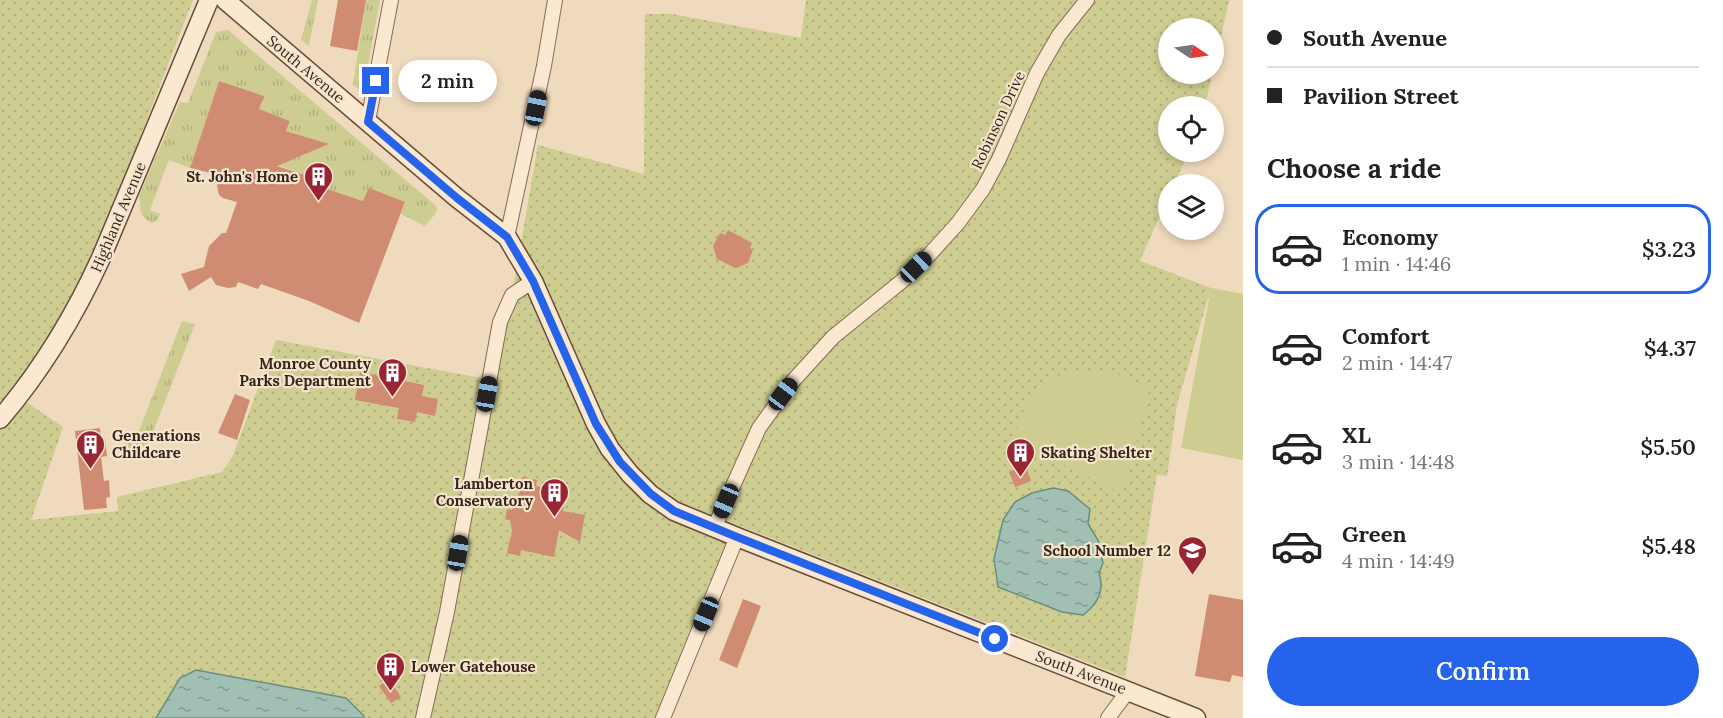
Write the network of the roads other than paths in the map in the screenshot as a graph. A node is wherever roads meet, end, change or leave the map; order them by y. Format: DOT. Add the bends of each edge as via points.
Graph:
graph roads {
  1 [pos="209,0"];
  2 [pos="225,0"];
  3 [pos="391,0"];
  4 [pos="555,0"];
  5 [pos="1087,0"];
  6 [pos="368,122"];
  7 [pos="507,237"];
  8 [pos="533,281"];
  9 [pos="0,419"];
  10 [pos="714,528"];
  11 [pos="737,537"];
  12 [pos="1128,691"];
  13 [pos="423,718"];
  14 [pos="663,718"];
  15 [pos="1108,718"];
  16 [pos="1196,718"];
  1 -- 9 [label="main road, Highland Avenue" via="84,295 46,359"];
  2 -- 6 [label="main road, South Avenue"];
  3 -- 6 [label="street"];
  4 -- 7 [label="street"];
  5 -- 10 [label="street, Robinson Drive" via="1059,35 1037,73 999,159 958,224 902,281 833,337 793,381 759,428"];
  6 -- 7 [label="main road, South Avenue"];
  7 -- 8 [label="main road, South Avenue"];
  8 -- 10 [label="main road, South Avenue" via="610,449 651,494 674,511"];
  8 -- 13 [label="street" via="512,295 500,322 447,612"];
  10 -- 11 [label="main road, South Avenue"];
  11 -- 12 [label="main road, South Avenue"];
  11 -- 14 [label="street"];
  12 -- 15 [label="street"];
  12 -- 16 [label="main road, South Avenue"];
}
